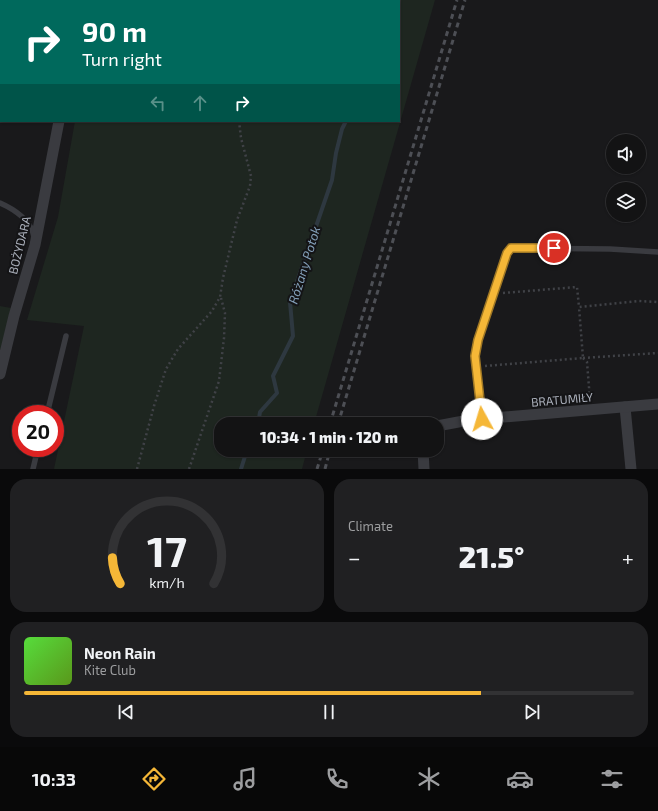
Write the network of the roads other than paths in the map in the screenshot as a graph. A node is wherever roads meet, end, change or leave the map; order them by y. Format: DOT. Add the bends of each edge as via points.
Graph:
graph roads {
  1 [pos="58,122"];
  2 [pos="0,203"];
  3 [pos="35,245"];
  4 [pos="658,252"];
  5 [pos="66,336"];
  6 [pos="0,374"];
  7 [pos="658,404"];
  8 [pos="49,405"];
  9 [pos="625,407"];
  10 [pos="482,419"];
  11 [pos="444,425"];
  12 [pos="36,457"];
  13 [pos="423,457"];
  14 [pos="33,469"];
  15 [pos="424,469"];
  16 [pos="631,469"];
  1 -- 3 [label="street, BOŻYDARA"];
  2 -- 3 [label="lane" via="27,222 33,230"];
  3 -- 6 [label="street, BOŻYDARA"];
  4 -- 10 [label="lane" via="511,248 507,253 475,356"];
  5 -- 8 [label="lane"];
  7 -- 9 [label="street, BRATUMIŁY"];
  9 -- 10 [label="street, BRATUMIŁY"];
  9 -- 16 [label="street"];
  10 -- 11 [label="street, BRATUMIŁY"];
  12 -- 14 [label="lane"];
  13 -- 15 [label="street"];
}
